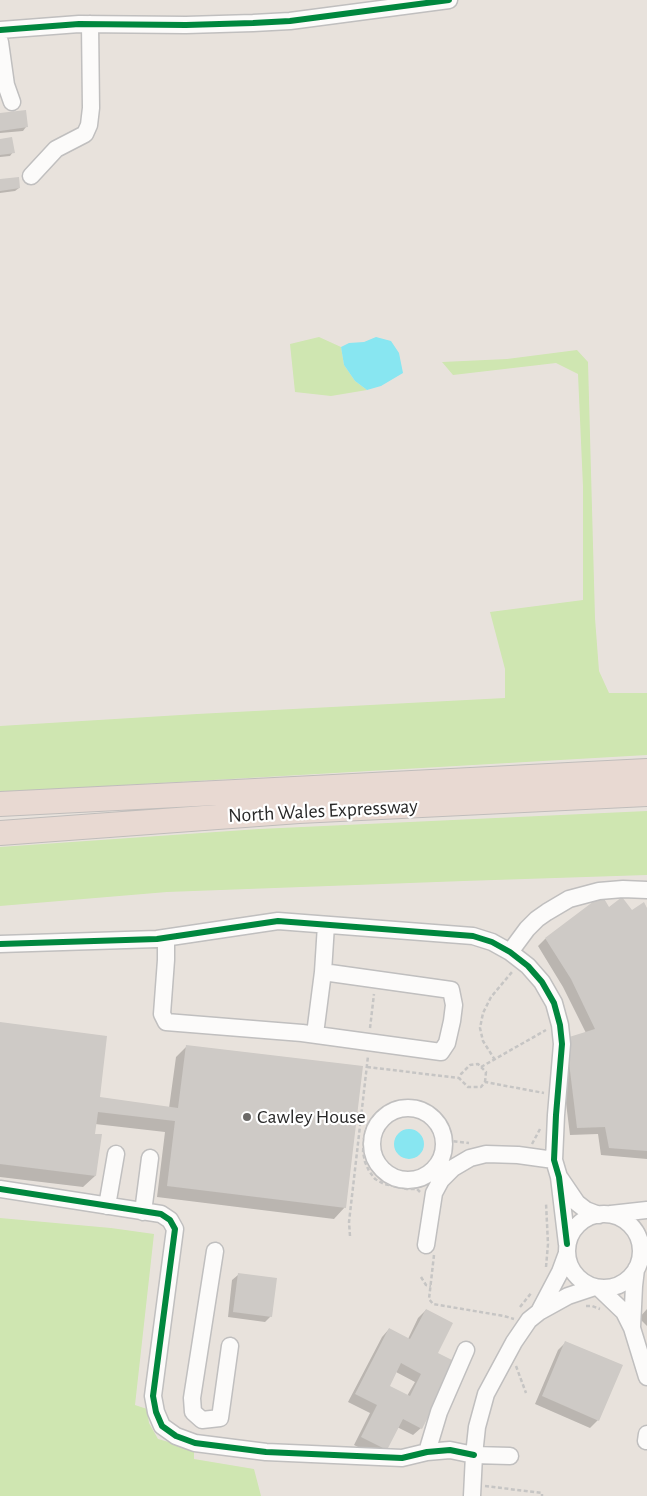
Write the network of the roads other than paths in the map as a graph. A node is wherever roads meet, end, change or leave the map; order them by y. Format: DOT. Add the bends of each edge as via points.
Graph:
graph roads {
  1 [pos="449,0"];
  2 [pos="90,24"];
  3 [pos="0,30"];
  4 [pos="0,42"];
  5 [pos="12,102"];
  6 [pos="31,176"];
  7 [pos="647,772"];
  8 [pos="647,794"];
  9 [pos="0,804"];
  10 [pos="0,833"];
  11 [pos="647,890"];
  12 [pos="326,925"];
  13 [pos="166,938"];
  14 [pos="0,944"];
  15 [pos="516,956"];
  16 [pos="322,972"];
  17 [pos="315,1034"];
  18 [pos="444,1142"];
  19 [pos="470,1151"];
  20 [pos="116,1154"];
  21 [pos="150,1158"];
  22 [pos="554,1160"];
  23 [pos="559,1177"];
  24 [pos="420,1178"];
  25 [pos="441,1180"];
  26 [pos="0,1189"];
  27 [pos="107,1206"];
  28 [pos="647,1210"];
  29 [pos="143,1212"];
  30 [pos="605,1214"];
  31 [pos="431,1246"];
  32 [pos="567,1248"];
  33 [pos="214,1251"];
  34 [pos="641,1263"];
  35 [pos="597,1287"];
  36 [pos="539,1312"];
  37 [pos="632,1328"];
  38 [pos="230,1346"];
  39 [pos="466,1350"];
  40 [pos="647,1378"];
  41 [pos="427,1452"];
  42 [pos="474,1455"];
  43 [pos="510,1456"];
  44 [pos="472,1490"];
  1 -- 2 [label="street" via="290,21"];
  2 -- 3 [label="street"];
  2 -- 6 [label="street" via="89,125 84,134 56,149"];
  4 -- 5 [label="street" via="6,85"];
  7 -- 9 [label="highway, North Wales Expressway"];
  8 -- 10 [label="highway, North Wales Expressway" via="299,811"];
  11 -- 15 [label="street" via="599,891 570,899 527,929"];
  12 -- 13 [label="street" via="278,921"];
  12 -- 15 [label="street" via="473,936 492,942"];
  12 -- 16 [label="street"];
  13 -- 14 [label="street"];
  13 -- 17 [label="street" via="162,1014 166,1022"];
  15 -- 22 [label="street" via="542,982 554,1003 560,1025 562,1044"];
  16 -- 17 [label="street"];
  16 -- 17 [label="street" via="452,990 454,1005 447,1043 441,1052"];
  18 -- 19 [label="street" via="460,1156"];
  18 -- 24 [label="street" via="438,1164"];
  18 -- 24 [label="street" via="436,1121 418,1109 396,1110 378,1123 372,1145 379,1166 398,1178"];
  19 -- 22 [label="street"];
  19 -- 25 [label="street"];
  20 -- 27 [label="street"];
  21 -- 29 [label="street"];
  22 -- 23 [label="street"];
  23 -- 30 [label="street" via="577,1203 586,1210"];
  23 -- 32 [label="street"];
  24 -- 25 [label="street"];
  25 -- 31 [label="street" via="434,1193"];
  26 -- 27 [label="street"];
  27 -- 29 [label="street"];
  28 -- 30 [label="street"];
  29 -- 41 [label="street" via="161,1214 175,1229 153,1396 162,1426 195,1443 266,1452 402,1458"];
  30 -- 32 [label="street" via="588,1218 576,1226"];
  30 -- 34 [label="street" via="626,1221 634,1229 640,1243"];
  32 -- 35 [label="street" via="569,1264 575,1275"];
  32 -- 36 [label="street" via="560,1272"];
  33 -- 38 [label="street" via="192,1398 193,1412 202,1420 220,1418"];
  34 -- 35 [label="street" via="622,1284"];
  34 -- 37 [label="street" via="634,1286"];
  35 -- 36 [label="street" via="568,1296"];
  35 -- 37 [label="street" via="624,1312"];
  36 -- 42 [label="street" via="519,1321 514,1362 486,1394"];
  37 -- 40 [label="street"];
  39 -- 41 [label="street" via="439,1412"];
  41 -- 42 [label="street" via="450,1450"];
  42 -- 43 [label="street"];
  42 -- 44 [label="street"];
}
